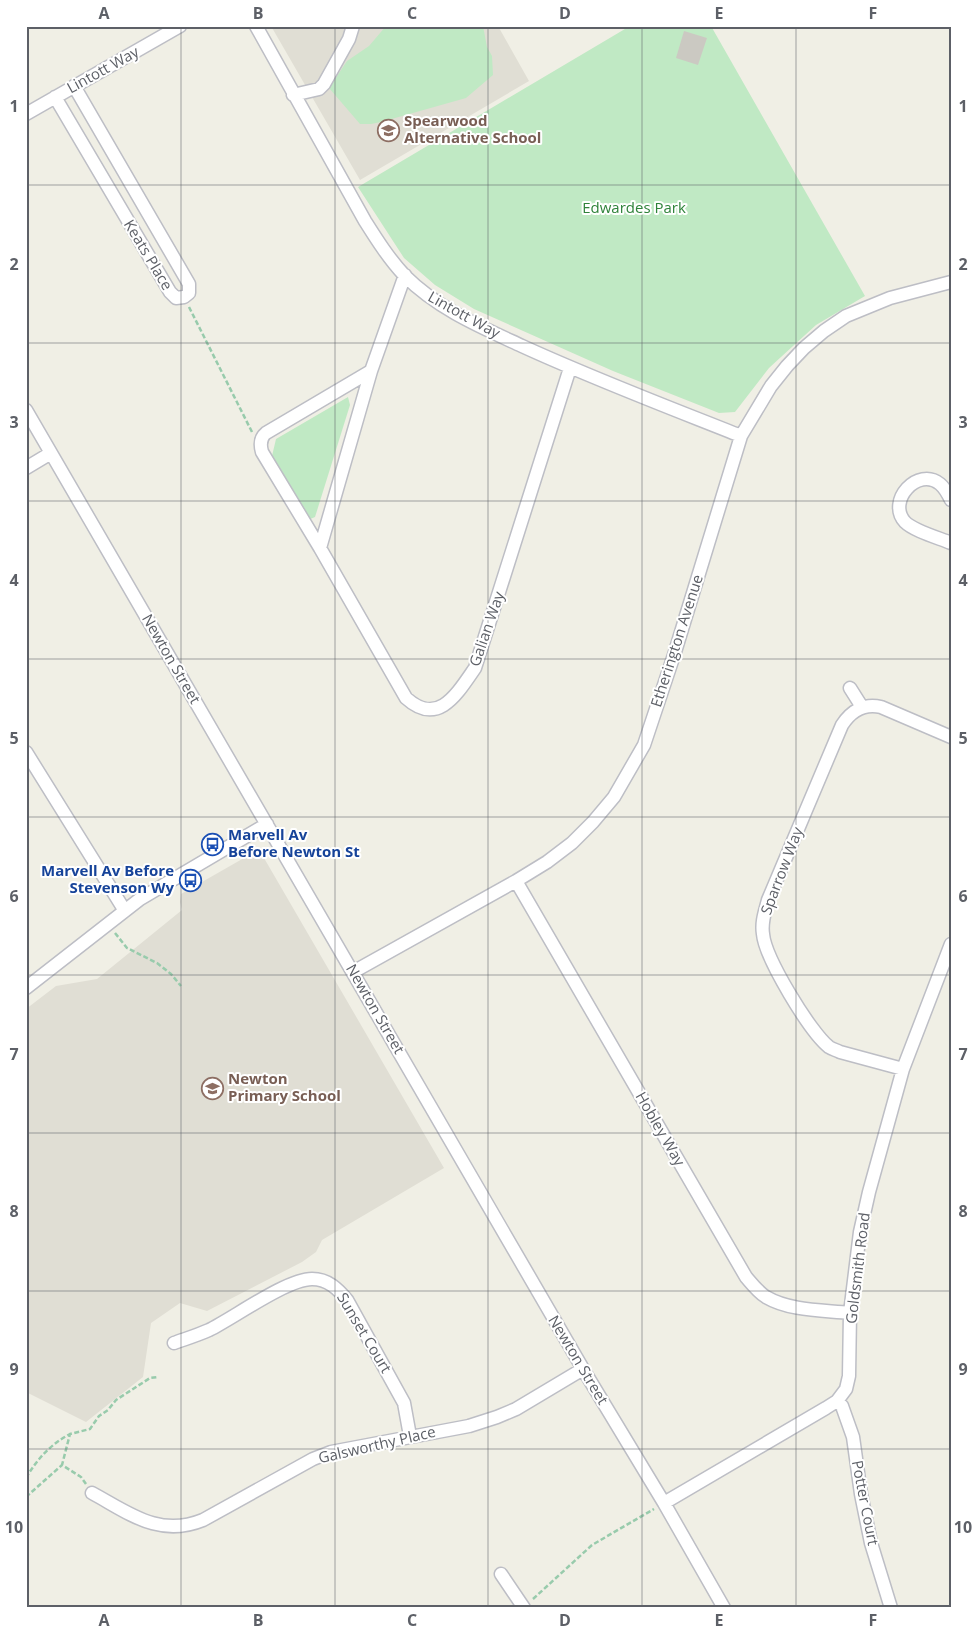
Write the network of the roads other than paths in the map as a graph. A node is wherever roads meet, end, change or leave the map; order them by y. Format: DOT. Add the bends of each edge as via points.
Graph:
graph roads {
  1 [pos="180,26"];
  2 [pos="256,26"];
  3 [pos="353,26"];
  4 [pos="74,86"];
  5 [pos="293,95"];
  6 [pos="56,97"];
  7 [pos="26,114"];
  8 [pos="405,275"];
  9 [pos="951,282"];
  10 [pos="570,368"];
  11 [pos="371,371"];
  12 [pos="26,410"];
  13 [pos="741,436"];
  14 [pos="51,453"];
  15 [pos="26,468"];
  16 [pos="951,500"];
  17 [pos="951,543"];
  18 [pos="320,548"];
  19 [pos="850,688"];
  20 [pos="862,707"];
  21 [pos="951,737"];
  22 [pos="26,752"];
  23 [pos="267,824"];
  24 [pos="516,882"];
  25 [pos="125,910"];
  26 [pos="951,944"];
  27 [pos="353,972"];
  28 [pos="26,988"];
  29 [pos="903,1069"];
  30 [pos="850,1314"];
  31 [pos="174,1344"];
  32 [pos="583,1369"];
  33 [pos="836,1401"];
  34 [pos="410,1436"];
  35 [pos="92,1493"];
  36 [pos="664,1503"];
  37 [pos="501,1574"];
  38 [pos="524,1606"];
  39 [pos="724,1608"];
  40 [pos="892,1608"];
  1 -- 4 [label="street, Lintott Way"];
  2 -- 5 [label="street, Lintott Way"];
  3 -- 5 [label="street" via="324,84 319,89"];
  4 -- 6 [label="street, Lintott Way"];
  4 -- 6 [label="street, Keats Place" via="189,284 189,293 184,297 176,298 170,292"];
  5 -- 8 [label="street, Lintott Way" via="364,221 382,249"];
  6 -- 7 [label="street, Lintott Way"];
  8 -- 10 [label="street, Lintott Way" via="442,306 470,322"];
  8 -- 11 [label="street"];
  9 -- 13 [label="street, Etherington Avenue" via="865,307 824,330 771,386"];
  10 -- 13 [label="street, Lintott Way"];
  10 -- 18 [label="street, Galian Way" via="475,668 441,707 434,710 416,707 406,698"];
  11 -- 18 [label="street"];
  11 -- 18 [label="street, Galian Way" via="266,433 261,440 262,452"];
  12 -- 14 [label="street, Newton Street"];
  13 -- 24 [label="street, Etherington Avenue" via="644,745 614,797 593,822 566,848"];
  14 -- 15 [label="street"];
  14 -- 23 [label="street, Newton Street"];
  16 -- 17 [label="street" via="939,483 926,479 916,481 903,492 900,512 905,522"];
  19 -- 20 [label="street"];
  20 -- 21 [label="street" via="881,707"];
  20 -- 29 [label="street, Sparrow Way" via="847,717 842,725 768,900 762,920 763,936 800,1008 830,1048"];
  22 -- 25 [label="street"];
  23 -- 25 [label="street"];
  23 -- 27 [label="street, Newton Street"];
  24 -- 27 [label="street, Etherington Avenue"];
  24 -- 30 [label="street, Hobley Way" via="746,1277 756,1289 777,1302"];
  25 -- 28 [label="street"];
  26 -- 29 [label="street, Goldsmith Road"];
  27 -- 32 [label="street, Newton Street"];
  29 -- 30 [label="street, Goldsmith Road" via="860,1232"];
  30 -- 33 [label="street, Goldsmith Road" via="849,1376 846,1389"];
  31 -- 34 [label="street, Sunset Court" via="209,1330 296,1281 326,1281 347,1300 404,1403"];
  32 -- 34 [label="street, Galsworthy Place" via="497,1417 469,1426"];
  32 -- 36 [label="street, Newton Street"];
  33 -- 36 [label="street, Goldsmith Road"];
  33 -- 40 [label="street, Potter Court" via="842,1406 853,1437 871,1543"];
  34 -- 35 [label="street, Galsworthy Place" via="331,1452 313,1459 191,1525 168,1527 146,1523"];
  36 -- 39 [label="street, Newton Street"];
  37 -- 38 [label="street"];
}
